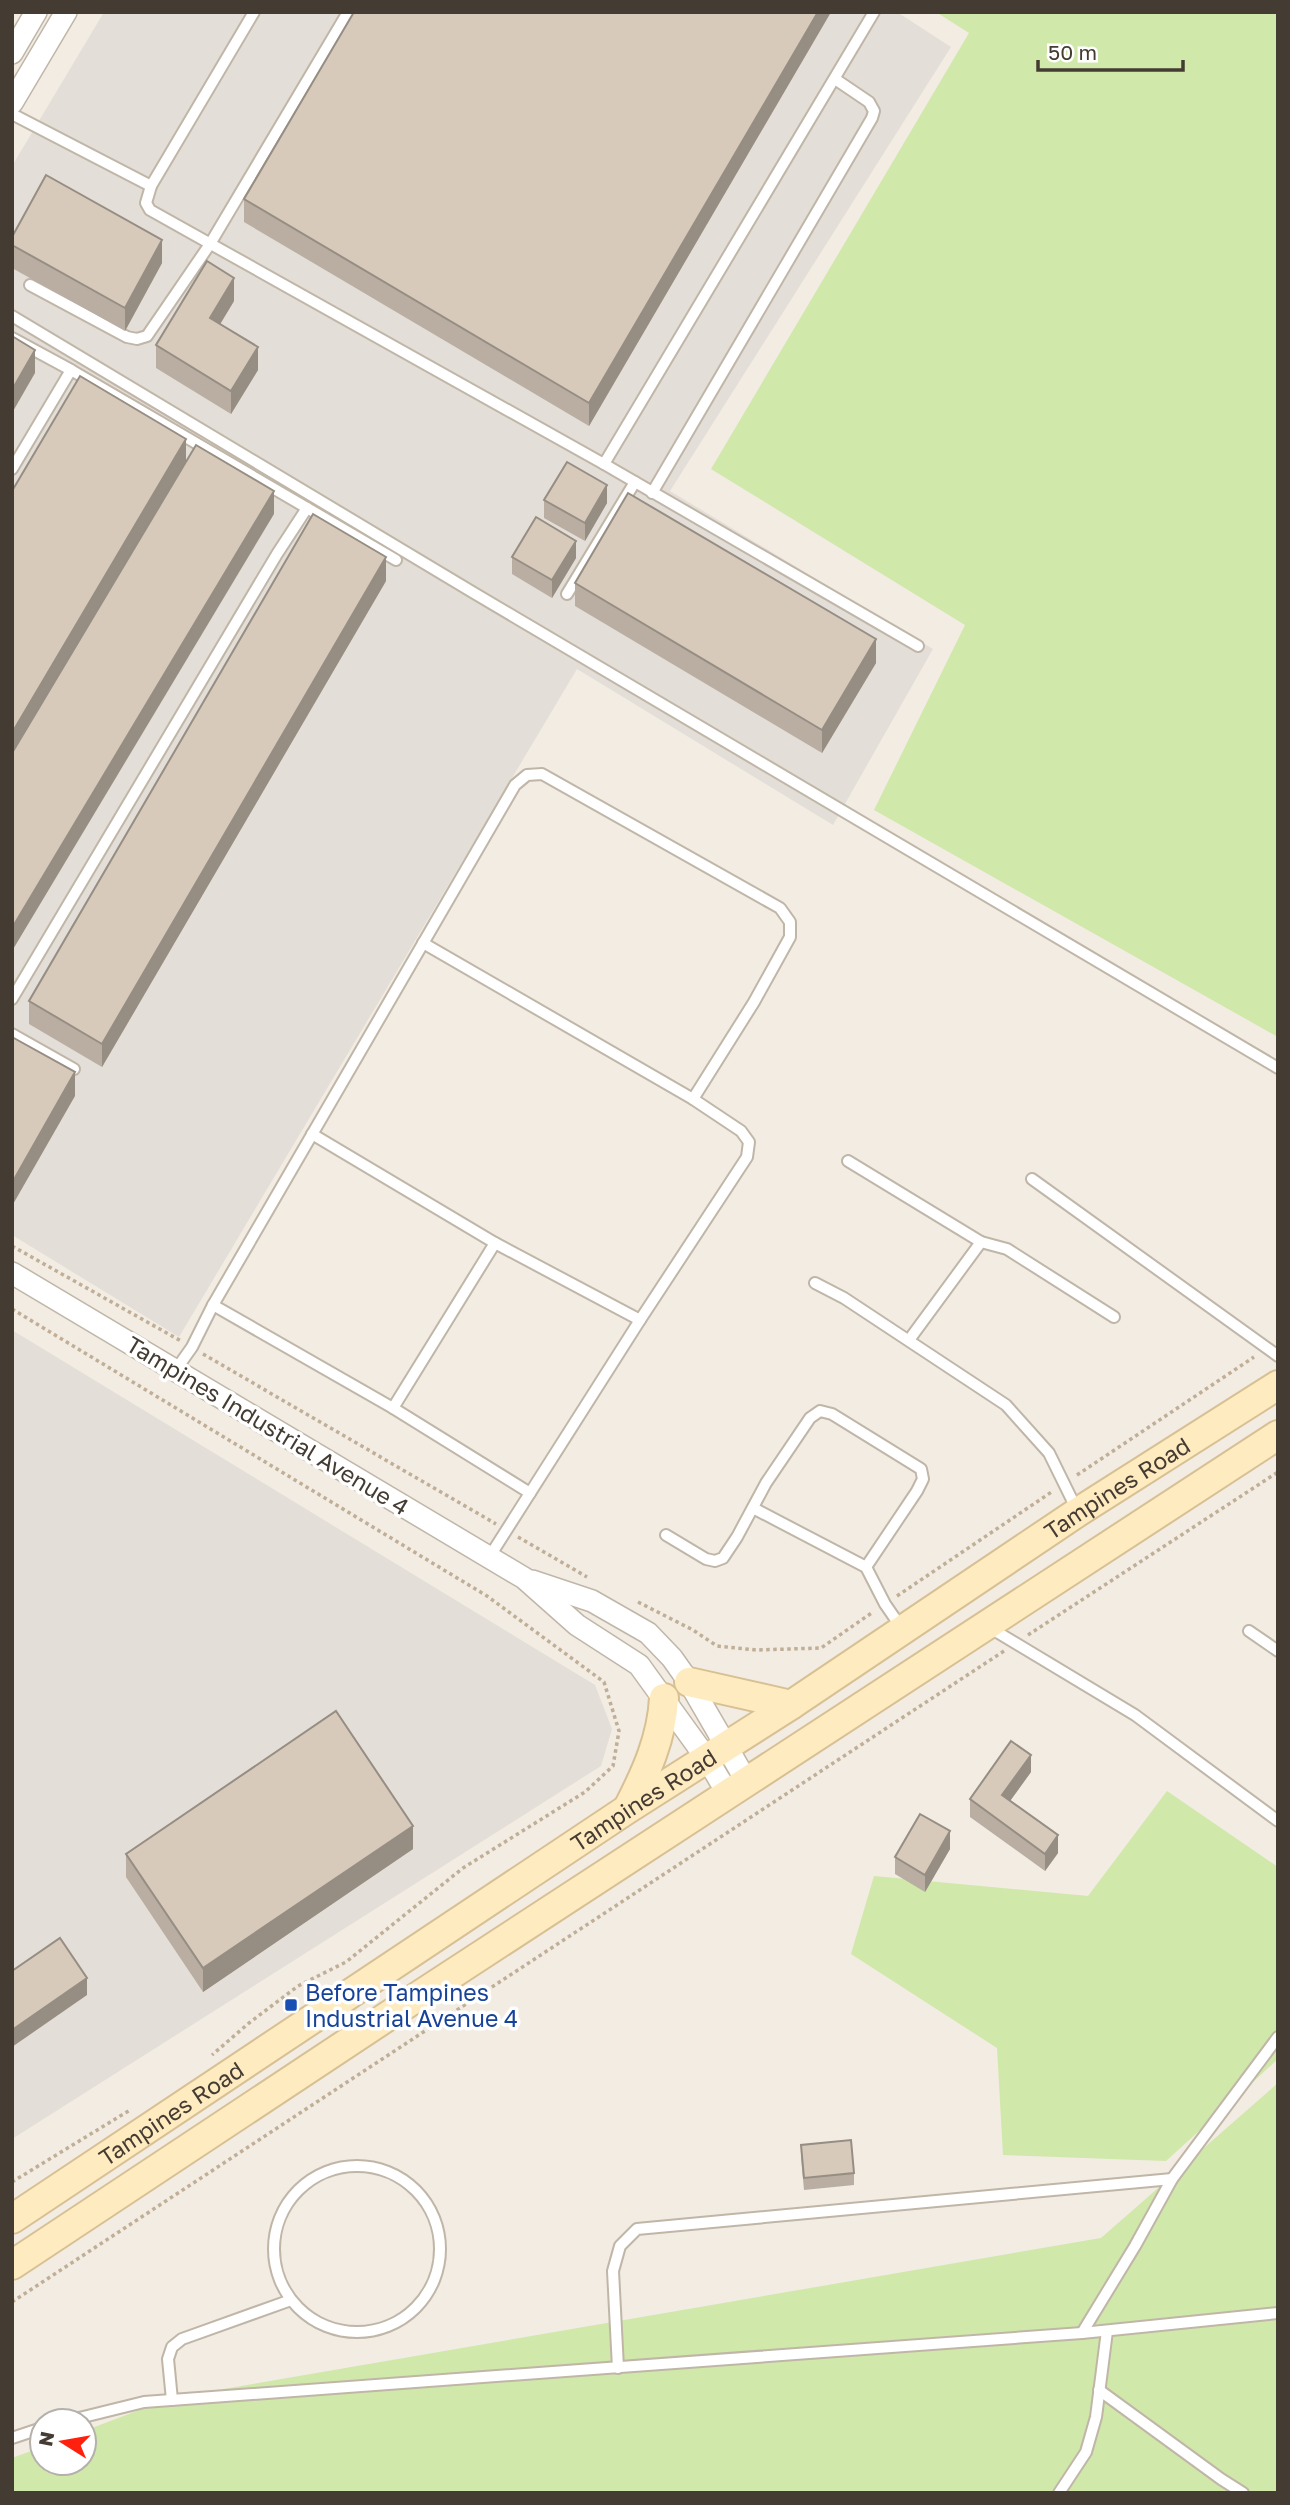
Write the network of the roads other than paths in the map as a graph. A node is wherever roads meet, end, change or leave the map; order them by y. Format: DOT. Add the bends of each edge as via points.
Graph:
graph roads {
  1 [pos="36,12"];
  2 [pos="66,12"];
  3 [pos="254,12"];
  4 [pos="348,12"];
  5 [pos="874,12"];
  6 [pos="12,53"];
  7 [pos="835,79"];
  8 [pos="12,103"];
  9 [pos="12,114"];
  10 [pos="151,186"];
  11 [pos="210,244"];
  12 [pos="30,285"];
  13 [pos="12,317"];
  14 [pos="12,338"];
  15 [pos="72,370"];
  16 [pos="604,464"];
  17 [pos="12,469"];
  18 [pos="635,482"];
  19 [pos="652,493"];
  20 [pos="307,508"];
  21 [pos="396,560"];
  22 [pos="567,593"];
  23 [pos="918,646"];
  24 [pos="423,943"];
  25 [pos="12,999"];
  26 [pos="12,1034"];
  27 [pos="1278,1068"];
  28 [pos="74,1069"];
  29 [pos="693,1099"];
  30 [pos="312,1134"];
  31 [pos="848,1161"];
  32 [pos="1032,1179"];
  33 [pos="495,1242"];
  34 [pos="981,1242"];
  35 [pos="12,1273"];
  36 [pos="815,1283"];
  37 [pos="213,1305"];
  38 [pos="1114,1317"];
  39 [pos="640,1320"];
  40 [pos="909,1340"];
  41 [pos="1278,1356"];
  42 [pos="175,1371"];
  43 [pos="1278,1385"];
  44 [pos="393,1408"];
  45 [pos="1278,1435"];
  46 [pos="530,1493"];
  47 [pos="753,1508"];
  48 [pos="1078,1512"];
  49 [pos="666,1535"];
  50 [pos="490,1556"];
  51 [pos="866,1567"];
  52 [pos="524,1578"];
  53 [pos="985,1625"];
  54 [pos="904,1631"];
  55 [pos="1249,1631"];
  56 [pos="1278,1651"];
  57 [pos="689,1682"];
  58 [pos="664,1698"];
  59 [pos="792,1705"];
  60 [pos="716,1752"];
  61 [pos="738,1788"];
  62 [pos="626,1810"];
  63 [pos="1278,1821"];
  64 [pos="1278,2038"];
  65 [pos="1172,2179"];
  66 [pos="12,2219"];
  67 [pos="12,2265"];
  68 [pos="291,2300"];
  69 [pos="1278,2313"];
  70 [pos="1107,2331"];
  71 [pos="1082,2333"];
  72 [pos="618,2368"];
  73 [pos="1100,2390"];
  74 [pos="172,2400"];
  75 [pos="98,2413"];
  76 [pos="1221,2480"];
  77 [pos="1059,2493"];
  78 [pos="1216,2493"];
  79 [pos="1243,2493"];
  1 -- 6 [label="street"];
  2 -- 8 [label="street"];
  3 -- 10 [label="lane"];
  4 -- 11 [label="lane"];
  5 -- 7 [label="lane"];
  7 -- 16 [label="lane"];
  7 -- 19 [label="lane" via="869,102 872,118"];
  9 -- 10 [label="lane"];
  10 -- 11 [label="lane" via="146,203 150,210"];
  11 -- 12 [label="lane" via="147,336 137,339"];
  11 -- 16 [label="lane"];
  13 -- 27 [label="lane"];
  14 -- 15 [label="lane"];
  15 -- 17 [label="lane"];
  15 -- 20 [label="lane"];
  16 -- 18 [label="lane"];
  18 -- 19 [label="lane"];
  18 -- 22 [label="lane"];
  19 -- 23 [label="lane"];
  20 -- 21 [label="lane"];
  20 -- 25 [label="lane"];
  24 -- 29 [label="lane"];
  24 -- 29 [label="lane" via="515,785 527,775 542,774 780,908 790,922 790,937"];
  24 -- 30 [label="lane"];
  26 -- 28 [label="lane"];
  29 -- 39 [label="lane" via="741,1131 749,1142 747,1157"];
  30 -- 33 [label="lane"];
  30 -- 37 [label="lane"];
  31 -- 34 [label="lane"];
  32 -- 41 [label="lane"];
  33 -- 39 [label="lane"];
  33 -- 44 [label="lane"];
  34 -- 38 [label="lane" via="1007,1249"];
  34 -- 40 [label="lane"];
  35 -- 42 [label="street, Tampines Industrial Avenue 4"];
  36 -- 40 [label="lane"];
  37 -- 42 [label="lane"];
  37 -- 44 [label="lane"];
  39 -- 46 [label="lane"];
  40 -- 48 [label="lane" via="1006,1405 1049,1453"];
  42 -- 50 [label="street, Tampines Industrial Avenue 4"];
  43 -- 48 [label="main road, Tampines Road"];
  44 -- 46 [label="lane"];
  45 -- 53 [label="main road, Tampines Road"];
  46 -- 50 [label="lane"];
  47 -- 49 [label="lane" via="723,1558 715,1561"];
  47 -- 51 [label="lane"];
  47 -- 51 [label="lane" via="810,1418 820,1411 832,1415 921,1469 923,1479 917,1491"];
  48 -- 54 [label="main road, Tampines Road"];
  50 -- 52 [label="street, Tampines Industrial Avenue 4"];
  51 -- 54 [label="lane"];
  52 -- 57 [label="street, Tampines Industrial Avenue 4" via="592,1601 648,1633"];
  52 -- 58 [label="street, Tampines Industrial Avenue 4" via="578,1625 639,1665"];
  53 -- 61 [label="main road, Tampines Road"];
  53 -- 63 [label="lane" via="1135,1715"];
  54 -- 59 [label="main road, Tampines Road"];
  55 -- 56 [label="lane"];
  57 -- 59 [label="main road"];
  57 -- 60 [label="street, Tampines Industrial Avenue 4"];
  58 -- 60 [label="street, Tampines Industrial Avenue 4"];
  58 -- 62 [label="main road" via="652,1756"];
  59 -- 60 [label="main road, Tampines Road"];
  60 -- 61 [label="street, Tampines Industrial Avenue 4"];
  60 -- 62 [label="main road, Tampines Road"];
  61 -- 67 [label="main road, Tampines Road"];
  62 -- 66 [label="main road, Tampines Road"];
  64 -- 65 [label="lane"];
  65 -- 71 [label="lane"];
  65 -- 72 [label="lane" via="637,2229 620,2246 613,2271"];
  68 -- 68 [label="lane" via="312,2320 339,2331 368,2332 396,2323 418,2305 434,2281 441,2253 437,2224 424,2198 405,2179 381,2168 355,2165 330,2169 306,2182 288,2201 277,2225 278,2277"];
  68 -- 74 [label="lane" via="181,2339 168,2359"];
  69 -- 70 [label="lane"];
  70 -- 71 [label="lane"];
  70 -- 73 [label="lane"];
  71 -- 72 [label="lane"];
  72 -- 74 [label="lane"];
  73 -- 76 [label="lane"];
  73 -- 77 [label="lane" via="1086,2452"];
  74 -- 75 [label="lane"];
  76 -- 78 [label="lane"];
  76 -- 79 [label="lane"];
}
